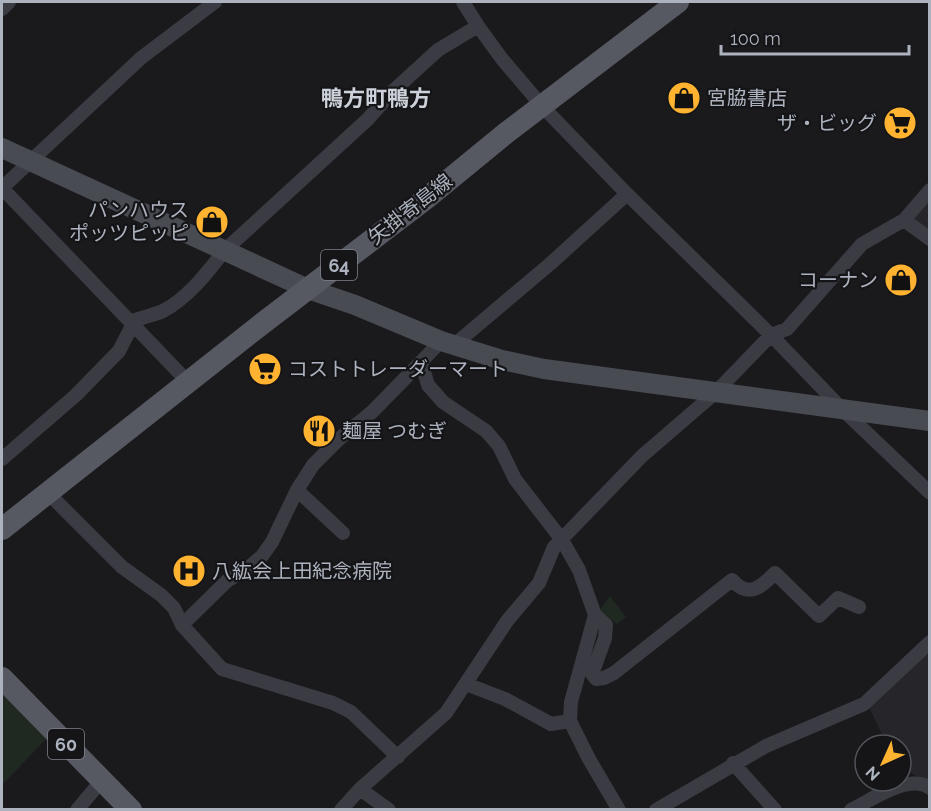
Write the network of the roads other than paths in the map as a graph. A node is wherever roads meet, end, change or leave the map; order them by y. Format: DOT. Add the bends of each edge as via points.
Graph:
graph roads {
  1 [pos="9,2"];
  2 [pos="215,2"];
  3 [pos="463,2"];
  4 [pos="678,2"];
  5 [pos="2,9"];
  6 [pos="478,26"];
  7 [pos="542,106"];
  8 [pos="2,148"];
  9 [pos="30,161"];
  10 [pos="2,188"];
  11 [pos="930,190"];
  12 [pos="627,194"];
  13 [pos="904,220"];
  14 [pos="930,239"];
  15 [pos="225,251"];
  16 [pos="308,289"];
  17 [pos="132,324"];
  18 [pos="771,335"];
  19 [pos="448,343"];
  20 [pos="421,362"];
  21 [pos="188,382"];
  22 [pos="715,393"];
  23 [pos="844,411"];
  24 [pos="930,422"];
  25 [pos="2,459"];
  26 [pos="297,490"];
  27 [pos="48,493"];
  28 [pos="930,493"];
  29 [pos="2,529"];
  30 [pos="344,533"];
  31 [pos="562,540"];
  32 [pos="859,607"];
  33 [pos="595,615"];
  34 [pos="182,625"];
  35 [pos="930,642"];
  36 [pos="2,678"];
  37 [pos="466,684"];
  38 [pos="570,721"];
  39 [pos="398,757"];
  40 [pos="733,763"];
  41 [pos="102,780"];
  42 [pos="930,788"];
  43 [pos="360,789"];
  44 [pos="77,810"];
  45 [pos="131,810"];
  46 [pos="341,810"];
  47 [pos="389,810"];
  48 [pos="619,810"];
  49 [pos="656,810"];
  50 [pos="775,810"];
  51 [pos="851,810"];
  1 -- 5 [label="street"];
  2 -- 9 [label="street" via="141,58"];
  3 -- 6 [label="street"];
  4 -- 7 [label="main road, 矢掛寄島線 / 64"];
  6 -- 7 [label="street"];
  6 -- 15 [label="street" via="438,50"];
  7 -- 12 [label="street"];
  7 -- 16 [label="main road, 矢掛寄島線 / 64"];
  8 -- 9 [label="street"];
  9 -- 10 [label="street"];
  9 -- 15 [label="street"];
  10 -- 17 [label="street"];
  11 -- 13 [label="street"];
  12 -- 18 [label="street"];
  12 -- 19 [label="street" via="550,264"];
  13 -- 14 [label="street"];
  13 -- 18 [label="street" via="862,244 787,329"];
  15 -- 16 [label="street"];
  15 -- 17 [label="street" via="181,299"];
  16 -- 19 [label="street"];
  16 -- 21 [label="main road, 矢掛寄島線 / 64"];
  17 -- 21 [label="street"];
  17 -- 25 [label="street" via="119,351 76,395"];
  18 -- 22 [label="street"];
  18 -- 23 [label="street"];
  19 -- 20 [label="street"];
  19 -- 22 [label="street" via="544,369"];
  20 -- 26 [label="street" via="313,465"];
  20 -- 31 [label="street" via="428,385 443,402 486,431 499,446 515,479"];
  21 -- 27 [label="main road, 矢掛寄島線 / 64"];
  22 -- 23 [label="street"];
  22 -- 31 [label="street" via="642,456"];
  23 -- 24 [label="street"];
  23 -- 28 [label="street"];
  26 -- 30 [label="street"];
  26 -- 34 [label="street" via="262,556 227,580"];
  27 -- 29 [label="main road, 矢掛寄島線 / 64"];
  27 -- 34 [label="street" via="122,567 174,608"];
  31 -- 33 [label="street" via="579,570"];
  31 -- 37 [label="street" via="554,547 539,583 507,621"];
  32 -- 33 [label="street" via="838,598 819,616 775,573 757,589 748,590 732,580 614,673 596,679 592,674 606,626"];
  33 -- 38 [label="street" via="571,702"];
  34 -- 39 [label="street" via="222,669 351,712"];
  35 -- 40 [label="street" via="864,704"];
  36 -- 41 [label="main road, 60"];
  37 -- 38 [label="street" via="506,699 551,724"];
  37 -- 39 [label="street" via="446,712"];
  38 -- 48 [label="street"];
  39 -- 43 [label="street"];
  40 -- 49 [label="street"];
  40 -- 50 [label="street"];
  41 -- 44 [label="street"];
  41 -- 45 [label="main road, 60"];
  42 -- 51 [label="street" via="923,783 906,783"];
  43 -- 46 [label="street"];
  43 -- 47 [label="street"];
}
